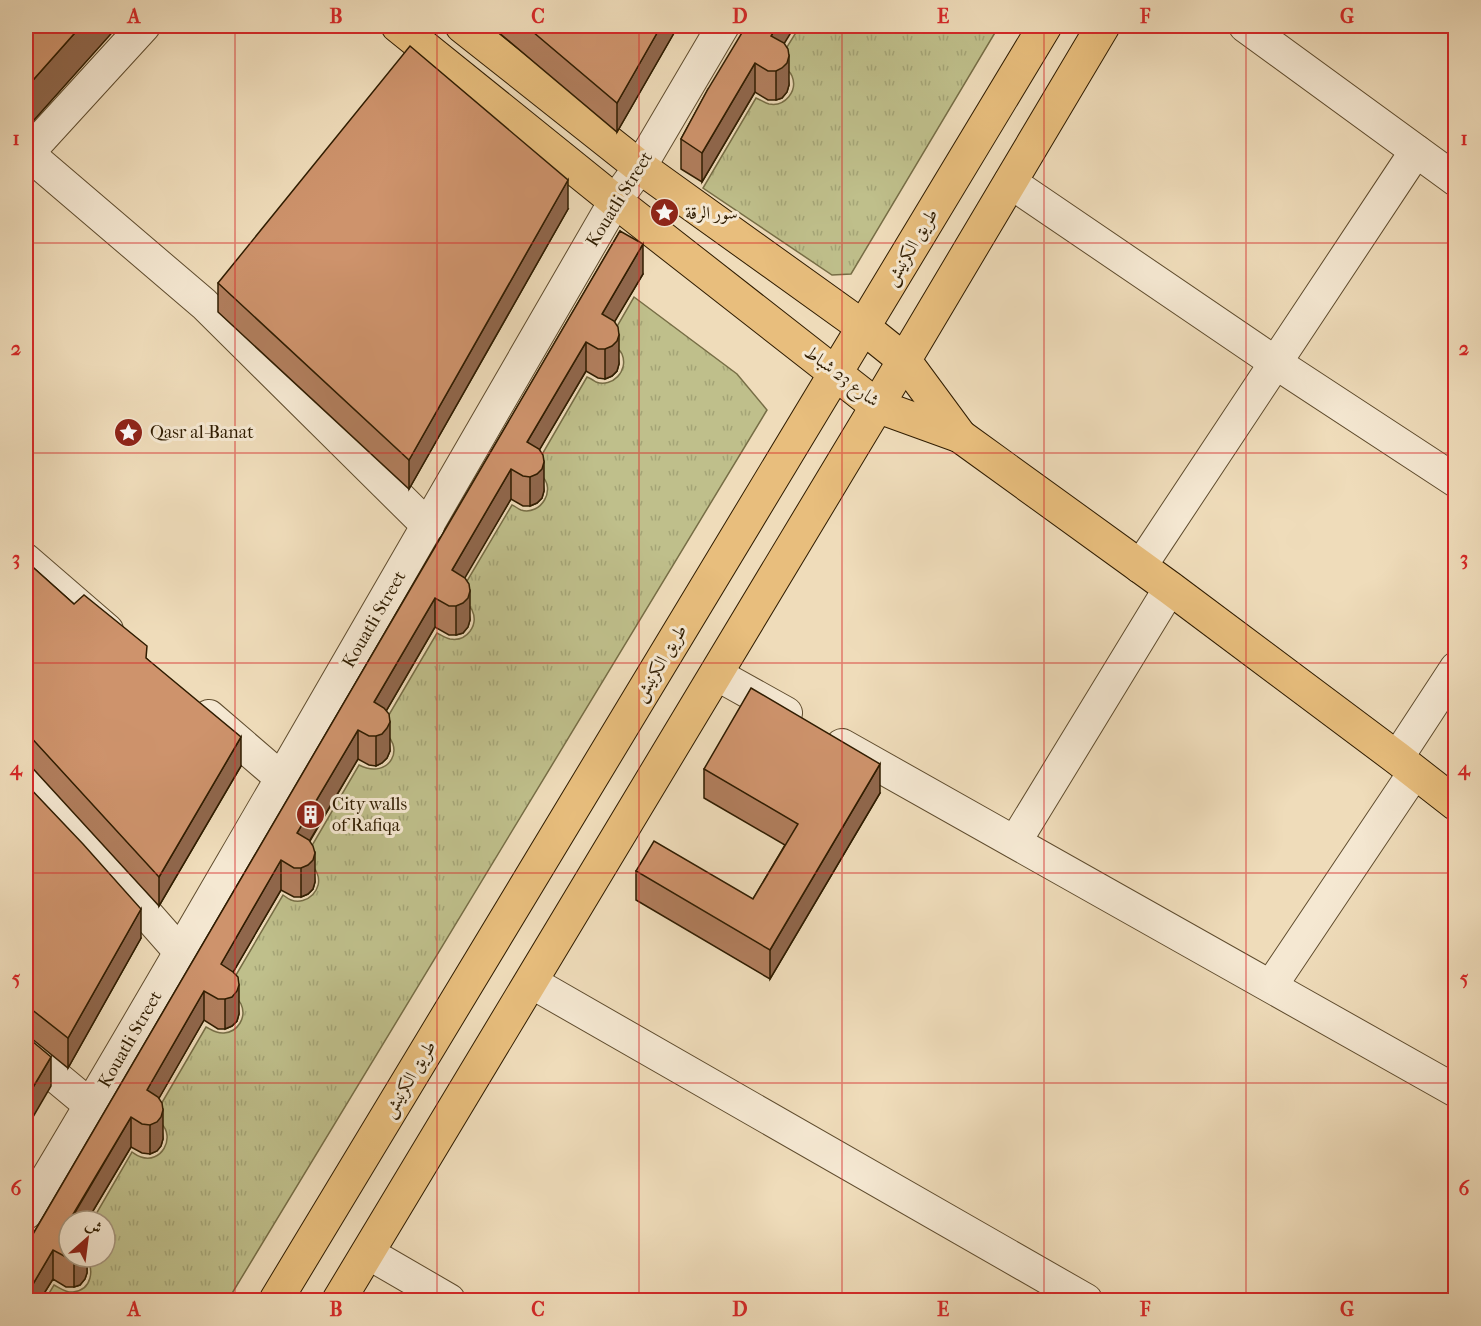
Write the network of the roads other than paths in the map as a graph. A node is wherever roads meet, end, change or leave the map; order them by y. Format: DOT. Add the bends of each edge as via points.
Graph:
graph roads {
  1 [pos="144,26"];
  2 [pos="398,26"];
  3 [pos="462,26"];
  4 [pos="723,26"];
  5 [pos="1045,26"];
  6 [pos="1103,26"];
  7 [pos="1245,26"];
  8 [pos="1416,151"];
  9 [pos="26,154"];
  10 [pos="640,167"];
  11 [pos="1455,180"];
  12 [pos="1010,182"];
  13 [pos="615,201"];
  14 [pos="863,327"];
  15 [pos="904,360"];
  16 [pos="1276,363"];
  17 [pos="836,372"];
  18 [pos="877,406"];
  19 [pos="960,436"];
  20 [pos="1455,481"];
  21 [pos="429,526"];
  22 [pos="26,560"];
  23 [pos="1140,567"];
  24 [pos="1170,588"];
  25 [pos="131,650"];
  26 [pos="1455,668"];
  27 [pos="716,674"];
  28 [pos="184,695"];
  29 [pos="1406,766"];
  30 [pos="26,777"];
  31 [pos="281,778"];
  32 [pos="1455,804"];
  33 [pos="1015,842"];
  34 [pos="181,953"];
  35 [pos="531,982"];
  36 [pos="1271,986"];
  37 [pos="26,1052"];
  38 [pos="1455,1091"];
  39 [pos="91,1106"];
  40 [pos="26,1213"];
  41 [pos="368,1253"];
  42 [pos="276,1300"];
  43 [pos="339,1300"];
  44 [pos="449,1300"];
  45 [pos="1086,1300"];
  1 -- 9 [label="street"];
  2 -- 13 [label="main road, شارع 23 شباط"];
  3 -- 10 [label="main road"];
  4 -- 10 [label="street, Kouatli Street"];
  5 -- 14 [label="main road, طريق الكرنيش"];
  6 -- 12 [label="main road"];
  7 -- 8 [label="street"];
  8 -- 11 [label="street"];
  8 -- 16 [label="street"];
  9 -- 21 [label="street" via="204,304"];
  10 -- 13 [label="street, Kouatli Street"];
  10 -- 14 [label="main road"];
  12 -- 15 [label="main road"];
  12 -- 16 [label="street"];
  13 -- 17 [label="main road, شارع 23 شباط"];
  13 -- 21 [label="street, Kouatli Street"];
  14 -- 15 [label="main road"];
  14 -- 17 [label="main road, طريق الكرنيش"];
  15 -- 18 [label="main road"];
  15 -- 19 [label="main road"];
  16 -- 20 [label="street"];
  16 -- 23 [label="street"];
  17 -- 18 [label="main road, شارع 23 شباط"];
  17 -- 42 [label="main road, طريق الكرنيش"];
  18 -- 19 [label="main road, شارع 23 شباط"];
  18 -- 27 [label="main road"];
  19 -- 23 [label="main road"];
  21 -- 31 [label="street, Kouatli Street"];
  22 -- 25 [label="street"];
  23 -- 24 [label="main road"];
  24 -- 29 [label="main road"];
  24 -- 33 [label="street"];
  26 -- 29 [label="street"];
  27 -- 33 [label="street"];
  27 -- 35 [label="main road"];
  28 -- 31 [label="street"];
  29 -- 32 [label="main road"];
  29 -- 36 [label="street"];
  30 -- 34 [label="street"];
  31 -- 34 [label="street, Kouatli Street"];
  33 -- 36 [label="street"];
  34 -- 39 [label="street, Kouatli Street"];
  35 -- 41 [label="main road"];
  35 -- 45 [label="street"];
  36 -- 38 [label="street"];
  37 -- 39 [label="street"];
  39 -- 40 [label="street, Kouatli Street"];
  41 -- 43 [label="main road"];
  41 -- 44 [label="street"];
}
